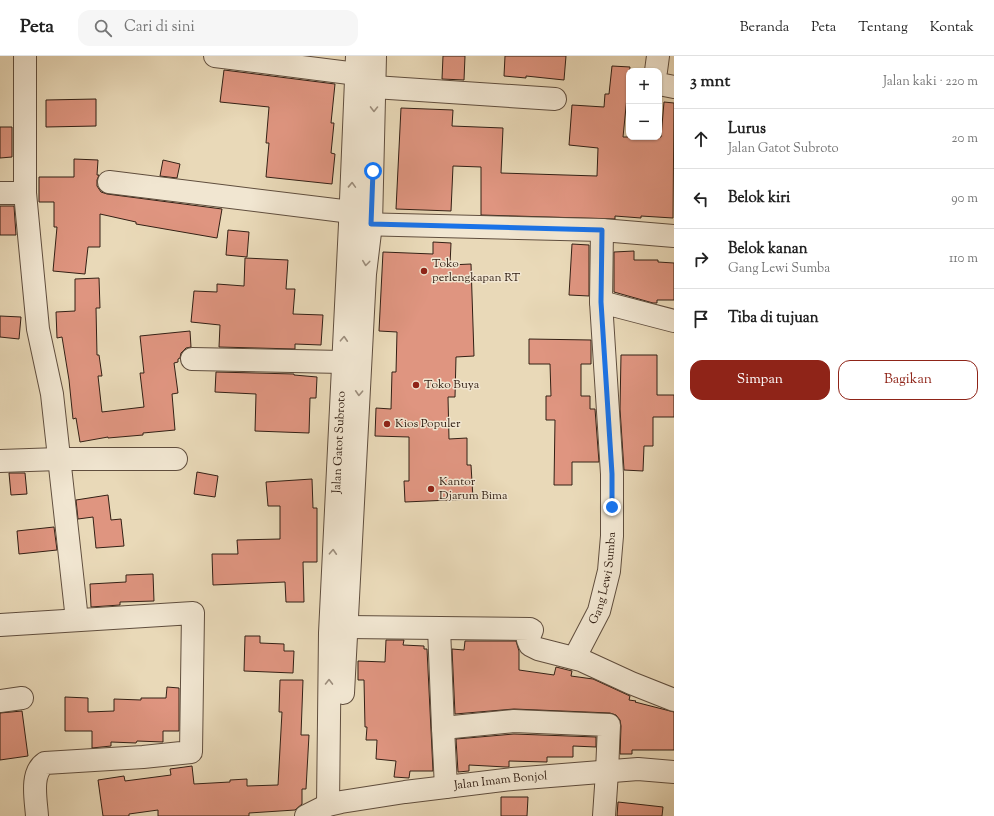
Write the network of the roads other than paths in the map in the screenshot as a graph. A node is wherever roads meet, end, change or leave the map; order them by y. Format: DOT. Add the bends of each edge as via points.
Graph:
graph roads {
  1 [pos="25,56"];
  2 [pos="215,56"];
  3 [pos="375,56"];
  4 [pos="658,56"];
  5 [pos="656,68"];
  6 [pos="363,72"];
  7 [pos="662,85"];
  8 [pos="674,87"];
  9 [pos="555,99"];
  10 [pos="109,182"];
  11 [pos="0,193"];
  12 [pos="25,193"];
  13 [pos="357,220"];
  14 [pos="602,230"];
  15 [pos="674,236"];
  16 [pos="601,302"];
  17 [pos="674,321"];
  18 [pos="192,359"];
  19 [pos="343,362"];
  20 [pos="59,459"];
  21 [pos="176,459"];
  22 [pos="0,461"];
  23 [pos="77,620"];
  24 [pos="0,625"];
  25 [pos="346,627"];
  26 [pos="439,628"];
  27 [pos="575,657"];
  28 [pos="22,698"];
  29 [pos="674,700"];
  30 [pos="0,702"];
  31 [pos="443,728"];
  32 [pos="607,772"];
  33 [pos="674,772"];
  34 [pos="446,787"];
  35 [pos="335,804"];
  36 [pos="37,816"];
  37 [pos="306,816"];
  38 [pos="604,816"];
  1 -- 12 [label="street"];
  2 -- 6 [label="street"];
  3 -- 6 [label="street, Jalan Gatot Subroto"];
  4 -- 5 [label="street"];
  6 -- 9 [label="street"];
  6 -- 13 [label="street, Jalan Gatot Subroto"];
  7 -- 8 [label="street"];
  10 -- 13 [label="street"];
  11 -- 12 [label="street"];
  12 -- 20 [label="street" via="38,329 52,394"];
  13 -- 14 [label="street"];
  19 -- 13 [label="street, Jalan Gatot Subroto, one-way"];
  13 -- 25 [label="street, Jalan Gatot Subroto, one-way" via="365,274"];
  14 -- 15 [label="street"];
  14 -- 16 [label="street, Gang Lewi Sumba"];
  16 -- 17 [label="street"];
  16 -- 27 [label="street, Gang Lewi Sumba" via="612,474 612,536 609,571 600,611"];
  18 -- 19 [label="street"];
  35 -- 19 [label="street, Jalan Gatot Subroto, one-way" via="330,633"];
  20 -- 21 [label="street"];
  20 -- 22 [label="street"];
  20 -- 23 [label="street"];
  23 -- 24 [label="street"];
  23 -- 36 [label="street" via="193,613 191,752 45,763 36,774"];
  25 -- 26 [label="street"];
  25 -- 35 [label="street, Jalan Gatot Subroto" via="339,776"];
  26 -- 27 [label="street" via="530,629 530,645"];
  26 -- 31 [label="street"];
  27 -- 29 [label="street"];
  28 -- 30 [label="street"];
  31 -- 32 [label="street" via="514,721 608,725"];
  31 -- 34 [label="street"];
  32 -- 33 [label="street, Jalan Imam Bonjol" via="638,769"];
  32 -- 34 [label="street, Jalan Imam Bonjol" via="512,778"];
  32 -- 38 [label="street"];
  34 -- 35 [label="street, Jalan Imam Bonjol"];
  35 -- 37 [label="street"];
}
